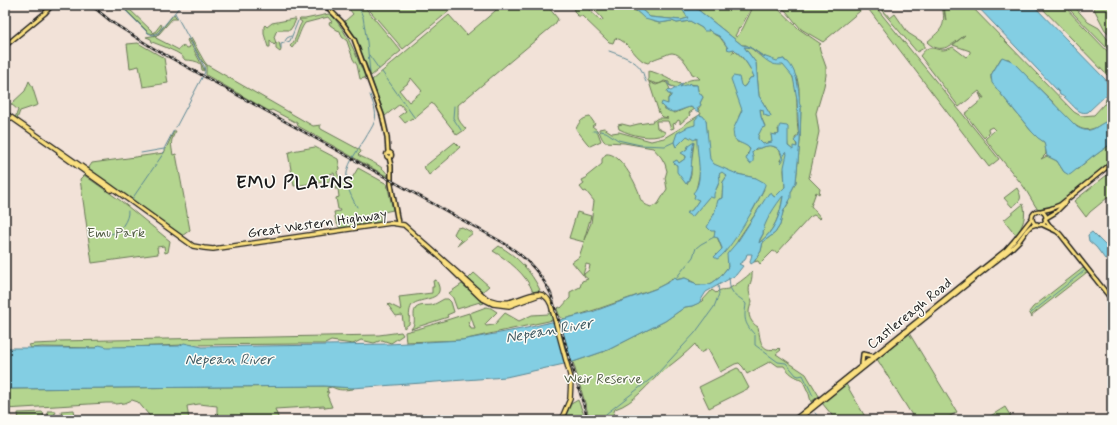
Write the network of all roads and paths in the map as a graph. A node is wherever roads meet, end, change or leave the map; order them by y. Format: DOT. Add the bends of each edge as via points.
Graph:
graph roads {
  1 [pos="52,5"];
  2 [pos="325,5"];
  3 [pos="5,46"];
  4 [pos="5,113"];
  5 [pos="1112,164"];
  6 [pos="1041,211"];
  7 [pos="1032,218"];
  8 [pos="1046,219"];
  9 [pos="398,223"];
  10 [pos="1039,224"];
  11 [pos="1059,233"];
  12 [pos="1112,300"];
  13 [pos="873,356"];
  14 [pos="862,365"];
  15 [pos="561,420"];
  16 [pos="794,420"];
  17 [pos="798,420"];
  1 -- 3 [label="main road"];
  2 -- 9 [label="main road" via="342,22 354,40 382,114"];
  4 -- 9 [label="highway, Great Western Highway" via="195,247 229,247"];
  5 -- 6 [label="main road" via="1060,205"];
  5 -- 8 [label="main road"];
  6 -- 7 [label="main road" via="1034,212"];
  6 -- 8 [label="main road"];
  7 -- 10 [label="main road"];
  7 -- 13 [label="main road, Castlereagh Road" via="1008,248"];
  8 -- 10 [label="main road"];
  8 -- 11 [label="main road"];
  9 -- 15 [label="highway, Great Western Highway" via="407,227 491,300 507,302 538,293 548,298 571,384 568,404"];
  10 -- 11 [label="main road"];
  10 -- 17 [label="main road, Castlereagh Road" via="1028,228 1012,248"];
  11 -- 12 [label="main road"];
  13 -- 14 [label="main road, Castlereagh Road"];
  13 -- 14 [label="main road" via="863,354"];
  14 -- 16 [label="main road, Castlereagh Road"];
}
